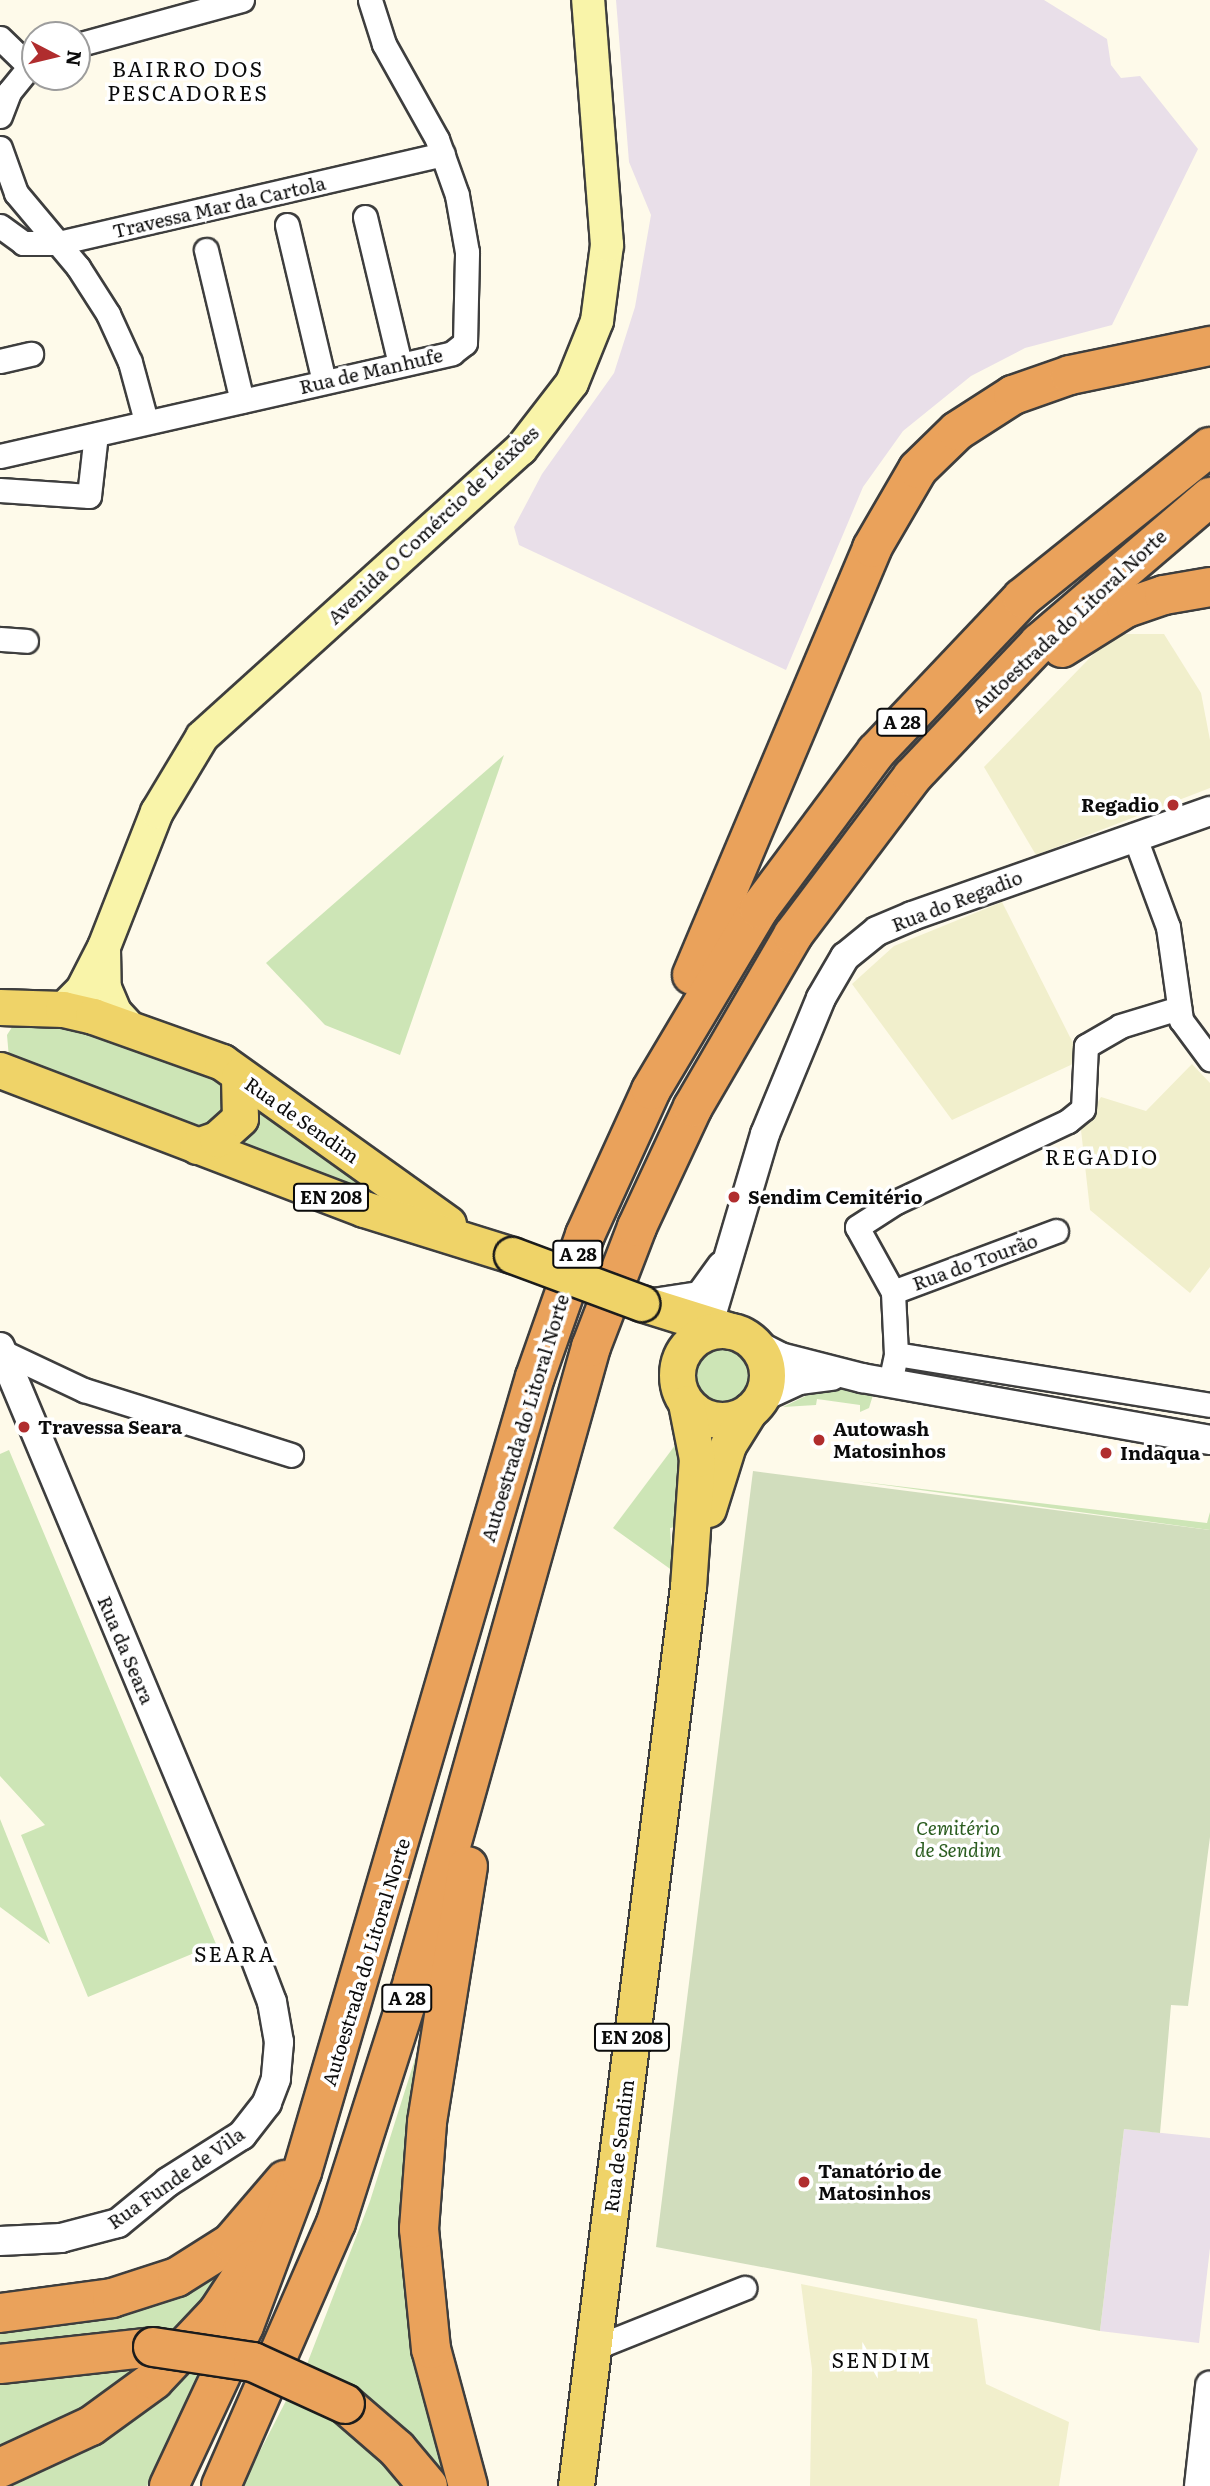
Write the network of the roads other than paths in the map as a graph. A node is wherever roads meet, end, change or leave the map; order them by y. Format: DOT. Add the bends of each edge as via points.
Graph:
graph roads {
  1 [pos="242,0"];
  2 [pos="370,0"];
  3 [pos="588,0"];
  4 [pos="0,38"];
  5 [pos="91,41"];
  6 [pos="21,54"];
  7 [pos="21,79"];
  8 [pos="0,116"];
  9 [pos="0,148"];
  10 [pos="443,154"];
  11 [pos="365,216"];
  12 [pos="287,225"];
  13 [pos="0,226"];
  14 [pos="58,243"];
  15 [pos="206,250"];
  16 [pos="1210,346"];
  17 [pos="31,354"];
  18 [pos="0,361"];
  19 [pos="400,364"];
  20 [pos="324,381"];
  21 [pos="242,401"];
  22 [pos="145,421"];
  23 [pos="96,434"];
  24 [pos="1210,447"];
  25 [pos="0,456"];
  26 [pos="0,490"];
  27 [pos="1210,497"];
  28 [pos="1210,587"];
  29 [pos="0,639"];
  30 [pos="26,641"];
  31 [pos="1009,673"];
  32 [pos="1210,811"];
  33 [pos="1134,835"];
  34 [pos="104,947"];
  35 [pos="1179,1008"];
  36 [pos="63,1009"];
  37 [pos="4,1013"];
  38 [pos="127,1025"];
  39 [pos="1210,1059"];
  40 [pos="666,1061"];
  41 [pos="1,1068"];
  42 [pos="239,1076"];
  43 [pos="197,1146"];
  44 [pos="1056,1231"];
  45 [pos="468,1239"];
  46 [pos="733,1245"];
  47 [pos="893,1292"];
  48 [pos="641,1303"];
  49 [pos="728,1334"];
  50 [pos="1,1349"];
  51 [pos="896,1354"];
  52 [pos="678,1365"];
  53 [pos="862,1378"];
  54 [pos="890,1383"];
  55 [pos="686,1403"];
  56 [pos="755,1404"];
  57 [pos="1210,1405"];
  58 [pos="1210,1440"];
  59 [pos="291,1455"];
  60 [pos="548,1494"];
  61 [pos="688,1587"];
  62 [pos="253,1952"];
  63 [pos="332,2077"];
  64 [pos="285,2180"];
  65 [pos="0,2241"];
  66 [pos="744,2288"];
  67 [pos="0,2313"];
  68 [pos="594,2347"];
  69 [pos="0,2364"];
  70 [pos="1210,2386"];
  71 [pos="0,2468"];
  72 [pos="169,2486"];
  73 [pos="221,2486"];
  74 [pos="428,2486"];
  75 [pos="468,2486"];
  76 [pos="576,2486"];
  77 [pos="1199,2486"];
  1 -- 5 [label="street"];
  2 -- 10 [label="street, Rua de Manhufe" via="384,44"];
  3 -- 34 [label="main road, Avenida O Comércio de Leixões" via="607,245 597,321 572,383 521,450 202,737 157,812"];
  4 -- 6 [label="street"];
  7 -- 8 [label="street"];
  9 -- 14 [label="street" via="16,194"];
  10 -- 14 [label="street, Travessa Mar da Cartola"];
  10 -- 19 [label="street, Rua de Manhufe" via="457,195 467,252 468,334 452,353"];
  11 -- 19 [label="street"];
  12 -- 20 [label="street"];
  13 -- 14 [label="street, Travessa Mar da Cartola" via="23,243"];
  14 -- 22 [label="street" via="122,340"];
  15 -- 21 [label="street"];
  16 -- 40 [label="highway" via="1070,375 1013,395 957,431 910,479 877,537 674,1016"];
  17 -- 18 [label="street"];
  19 -- 20 [label="street, Rua de Manhufe"];
  20 -- 21 [label="street, Rua de Manhufe"];
  21 -- 22 [label="street, Rua de Manhufe"];
  22 -- 23 [label="street, Rua de Manhufe"];
  23 -- 25 [label="street, Rua de Manhufe"];
  23 -- 26 [label="street" via="89,496"];
  24 -- 40 [label="highway, Autoestrada do Litoral Norte / A 28" via="1047,576 922,699 786,868"];
  27 -- 31 [label="highway, Autoestrada do Litoral Norte / A 28" via="1113,576"];
  28 -- 31 [label="highway" via="1126,608 1081,633 1029,678"];
  29 -- 30 [label="street"];
  31 -- 60 [label="highway, Autoestrada do Litoral Norte / A 28" via="868,830 793,935 731,1035 622,1265"];
  32 -- 33 [label="street, Rua do Regadio"];
  33 -- 35 [label="street" via="1168,927"];
  33 -- 46 [label="street, Rua do Regadio" via="912,916 877,931 845,957 821,998 765,1134"];
  34 -- 36 [label="main road, Avenida O Comércio de Leixões" via="82,990"];
  34 -- 38 [label="main road, Avenida O Comércio de Leixões" via="105,988"];
  35 -- 39 [label="street" via="1187,1032"];
  35 -- 47 [label="street" via="1120,1026 1086,1046 1083,1109 1068,1121 896,1202 857,1227"];
  36 -- 37 [label="main road, Rua de Sendim / EN 208"];
  36 -- 38 [label="main road, Rua de Sendim / EN 208"];
  38 -- 42 [label="main road, Rua de Sendim / EN 208" via="222,1062"];
  40 -- 63 [label="highway, Autoestrada do Litoral Norte / A 28" via="589,1225 539,1364"];
  41 -- 43 [label="main road, Rua de Sendim / EN 208"];
  42 -- 43 [label="main road, Rua de Sendim" via="240,1118 217,1139"];
  42 -- 45 [label="main road, Rua de Sendim / EN 208"];
  43 -- 45 [label="main road, Rua de Sendim / EN 208" via="364,1209"];
  44 -- 47 [label="street, Rua do Tourão"];
  45 -- 48 [label="main road, Rua de Sendim, bridge"];
  46 -- 48 [label="street, Rua do Regadio" via="700,1296"];
  46 -- 49 [label="street, Rua do Regadio"];
  46 -- 49 [label="street, Rua do Regadio"];
  47 -- 51 [label="street"];
  48 -- 49 [label="main road, Rua de Sendim"];
  48 -- 52 [label="main road, Rua de Sendim" via="672,1334"];
  49 -- 52 [label="main road"];
  49 -- 53 [label="street" via="780,1357"];
  49 -- 56 [label="main road" via="764,1362"];
  50 -- 59 [label="street" via="84,1390"];
  50 -- 62 [label="street, Rua da Seara"];
  51 -- 54 [label="street"];
  51 -- 57 [label="street"];
  52 -- 55 [label="main road"];
  53 -- 54 [label="street"];
  53 -- 56 [label="street" via="812,1377"];
  54 -- 58 [label="street"];
  55 -- 56 [label="main road" via="709,1419 723,1420"];
  55 -- 61 [label="main road, Rua de Sendim" via="697,1459"];
  56 -- 61 [label="main road, Rua de Sendim" via="718,1472"];
  60 -- 73 [label="highway, Autoestrada do Litoral Norte / A 28" via="368,2128 311,2289"];
  60 -- 75 [label="highway" via="458,1922 420,2195 426,2320"];
  61 -- 68 [label="main road, Rua de Sendim / EN 208"];
  62 -- 65 [label="street, Rua Funde de Vila" via="272,2002 279,2042 276,2079 256,2121 118,2223 61,2238"];
  63 -- 64 [label="highway"];
  63 -- 72 [label="highway, Autoestrada do Litoral Norte / A 28" via="260,2284"];
  64 -- 67 [label="highway" via="231,2243 177,2277 112,2298"];
  64 -- 71 [label="highway" via="240,2280 176,2360 91,2426"];
  66 -- 68 [label="street"];
  68 -- 76 [label="main road, Rua de Sendim / EN 208"];
  69 -- 74 [label="highway, bridge" via="153,2347 253,2362 345,2404 397,2449"];
  70 -- 77 [label="street"];
}
